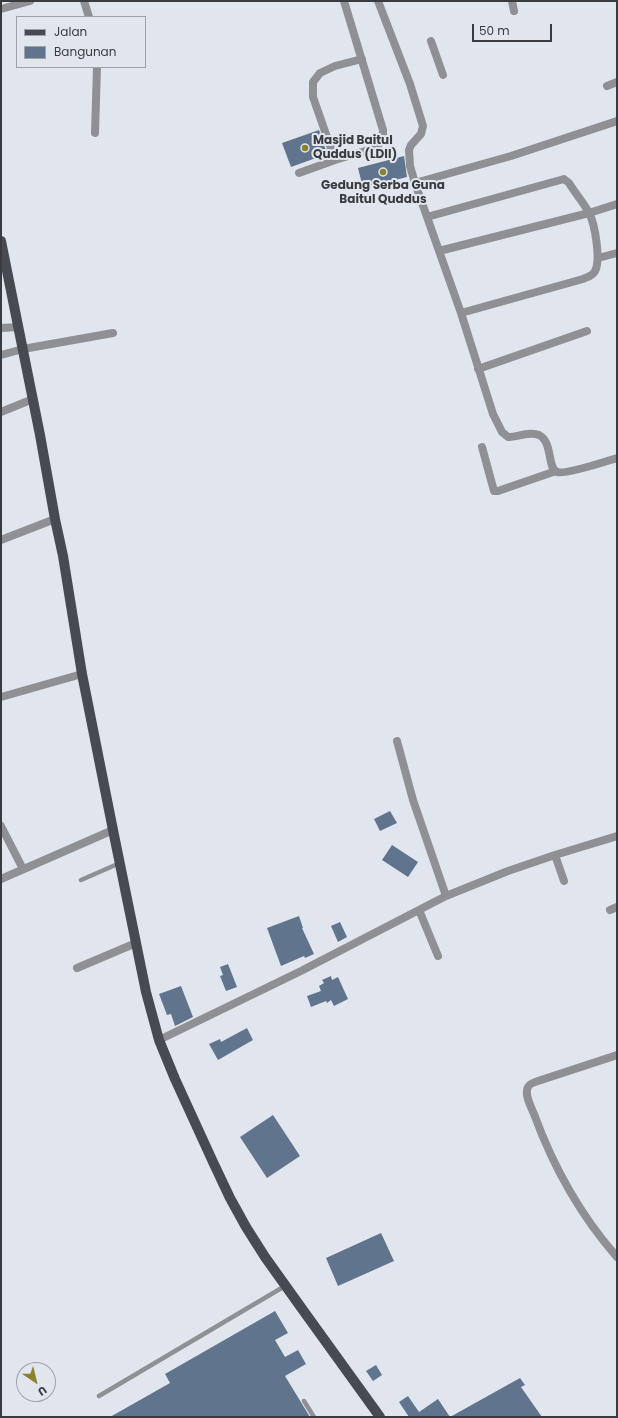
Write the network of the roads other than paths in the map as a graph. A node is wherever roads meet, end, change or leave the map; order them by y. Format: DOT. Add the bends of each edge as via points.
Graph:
graph roads {
  1 [pos="30,1"];
  2 [pos="84,1"];
  3 [pos="344,1"];
  4 [pos="378,1"];
  5 [pos="512,1"];
  6 [pos="1,10"];
  7 [pos="514,12"];
  8 [pos="89,16"];
  9 [pos="431,41"];
  10 [pos="362,59"];
  11 [pos="97,68"];
  12 [pos="443,75"];
  13 [pos="617,82"];
  14 [pos="606,86"];
  15 [pos="617,121"];
  16 [pos="95,133"];
  17 [pos="335,160"];
  18 [pos="299,173"];
  19 [pos="414,183"];
  20 [pos="617,204"];
  21 [pos="589,213"];
  22 [pos="427,217"];
  23 [pos="1,241"];
  24 [pos="439,251"];
  25 [pos="617,253"];
  26 [pos="598,258"];
  27 [pos="461,313"];
  28 [pos="19,327"];
  29 [pos="1,328"];
  30 [pos="587,331"];
  31 [pos="113,333"];
  32 [pos="23,349"];
  33 [pos="1,355"];
  34 [pos="478,369"];
  35 [pos="33,399"];
  36 [pos="1,412"];
  37 [pos="482,447"];
  38 [pos="617,458"];
  39 [pos="556,471"];
  40 [pos="55,519"];
  41 [pos="1,540"];
  42 [pos="82,674"];
  43 [pos="1,698"];
  44 [pos="397,741"];
  45 [pos="1,826"];
  46 [pos="113,830"];
  47 [pos="617,836"];
  48 [pos="555,855"];
  49 [pos="120,863"];
  50 [pos="23,869"];
  51 [pos="2,878"];
  52 [pos="81,880"];
  53 [pos="564,881"];
  54 [pos="446,896"];
  55 [pos="419,910"];
  56 [pos="136,943"];
  57 [pos="438,956"];
  58 [pos="77,968"];
  59 [pos="159,1040"];
  60 [pos="617,1055"];
  61 [pos="617,1257"];
  62 [pos="285,1286"];
  63 [pos="99,1396"];
  64 [pos="304,1401"];
  65 [pos="314,1417"];
  66 [pos="380,1417"];
  1 -- 6 [label="street"];
  2 -- 8 [label="street"];
  3 -- 10 [label="street"];
  4 -- 19 [label="street" via="423,126 421,134 409,150"];
  5 -- 7 [label="street"];
  9 -- 12 [label="street"];
  10 -- 17 [label="street" via="384,136 380,144 372,149"];
  10 -- 17 [label="street" via="320,73 313,82 313,97"];
  11 -- 16 [label="street"];
  13 -- 14 [label="street"];
  15 -- 19 [label="street" via="511,156"];
  17 -- 18 [label="street"];
  19 -- 22 [label="street"];
  20 -- 21 [label="street"];
  21 -- 22 [label="street" via="569,182 564,179"];
  21 -- 24 [label="street"];
  21 -- 26 [label="street"];
  22 -- 24 [label="street"];
  23 -- 28 [label="main road"];
  24 -- 27 [label="street"];
  25 -- 26 [label="street"];
  26 -- 27 [label="street" via="596,270 590,276"];
  27 -- 34 [label="street"];
  28 -- 29 [label="street"];
  28 -- 32 [label="main road"];
  30 -- 34 [label="street"];
  31 -- 32 [label="street"];
  32 -- 33 [label="street"];
  32 -- 35 [label="main road"];
  34 -- 39 [label="street" via="493,414 502,432 508,437 540,435 546,442"];
  35 -- 36 [label="street"];
  35 -- 40 [label="main road"];
  37 -- 39 [label="street" via="494,491"];
  38 -- 39 [label="street" via="568,471"];
  40 -- 41 [label="street"];
  40 -- 42 [label="main road"];
  42 -- 43 [label="street"];
  42 -- 46 [label="main road"];
  44 -- 54 [label="street" via="413,800"];
  45 -- 50 [label="street"];
  46 -- 49 [label="main road"];
  46 -- 50 [label="street"];
  47 -- 48 [label="street"];
  48 -- 53 [label="street"];
  48 -- 54 [label="street"];
  49 -- 52 [label="lane"];
  49 -- 56 [label="main road"];
  50 -- 51 [label="street"];
  54 -- 55 [label="street"];
  55 -- 57 [label="street"];
  55 -- 59 [label="street" via="301,972"];
  56 -- 58 [label="street"];
  56 -- 59 [label="main road"];
  59 -- 62 [label="main road" via="230,1198"];
  60 -- 61 [label="street" via="538,1081 529,1085 527,1091 546,1145 567,1187 592,1226"];
  62 -- 63 [label="lane"];
  62 -- 66 [label="main road"];
  64 -- 65 [label="lane"];
}
